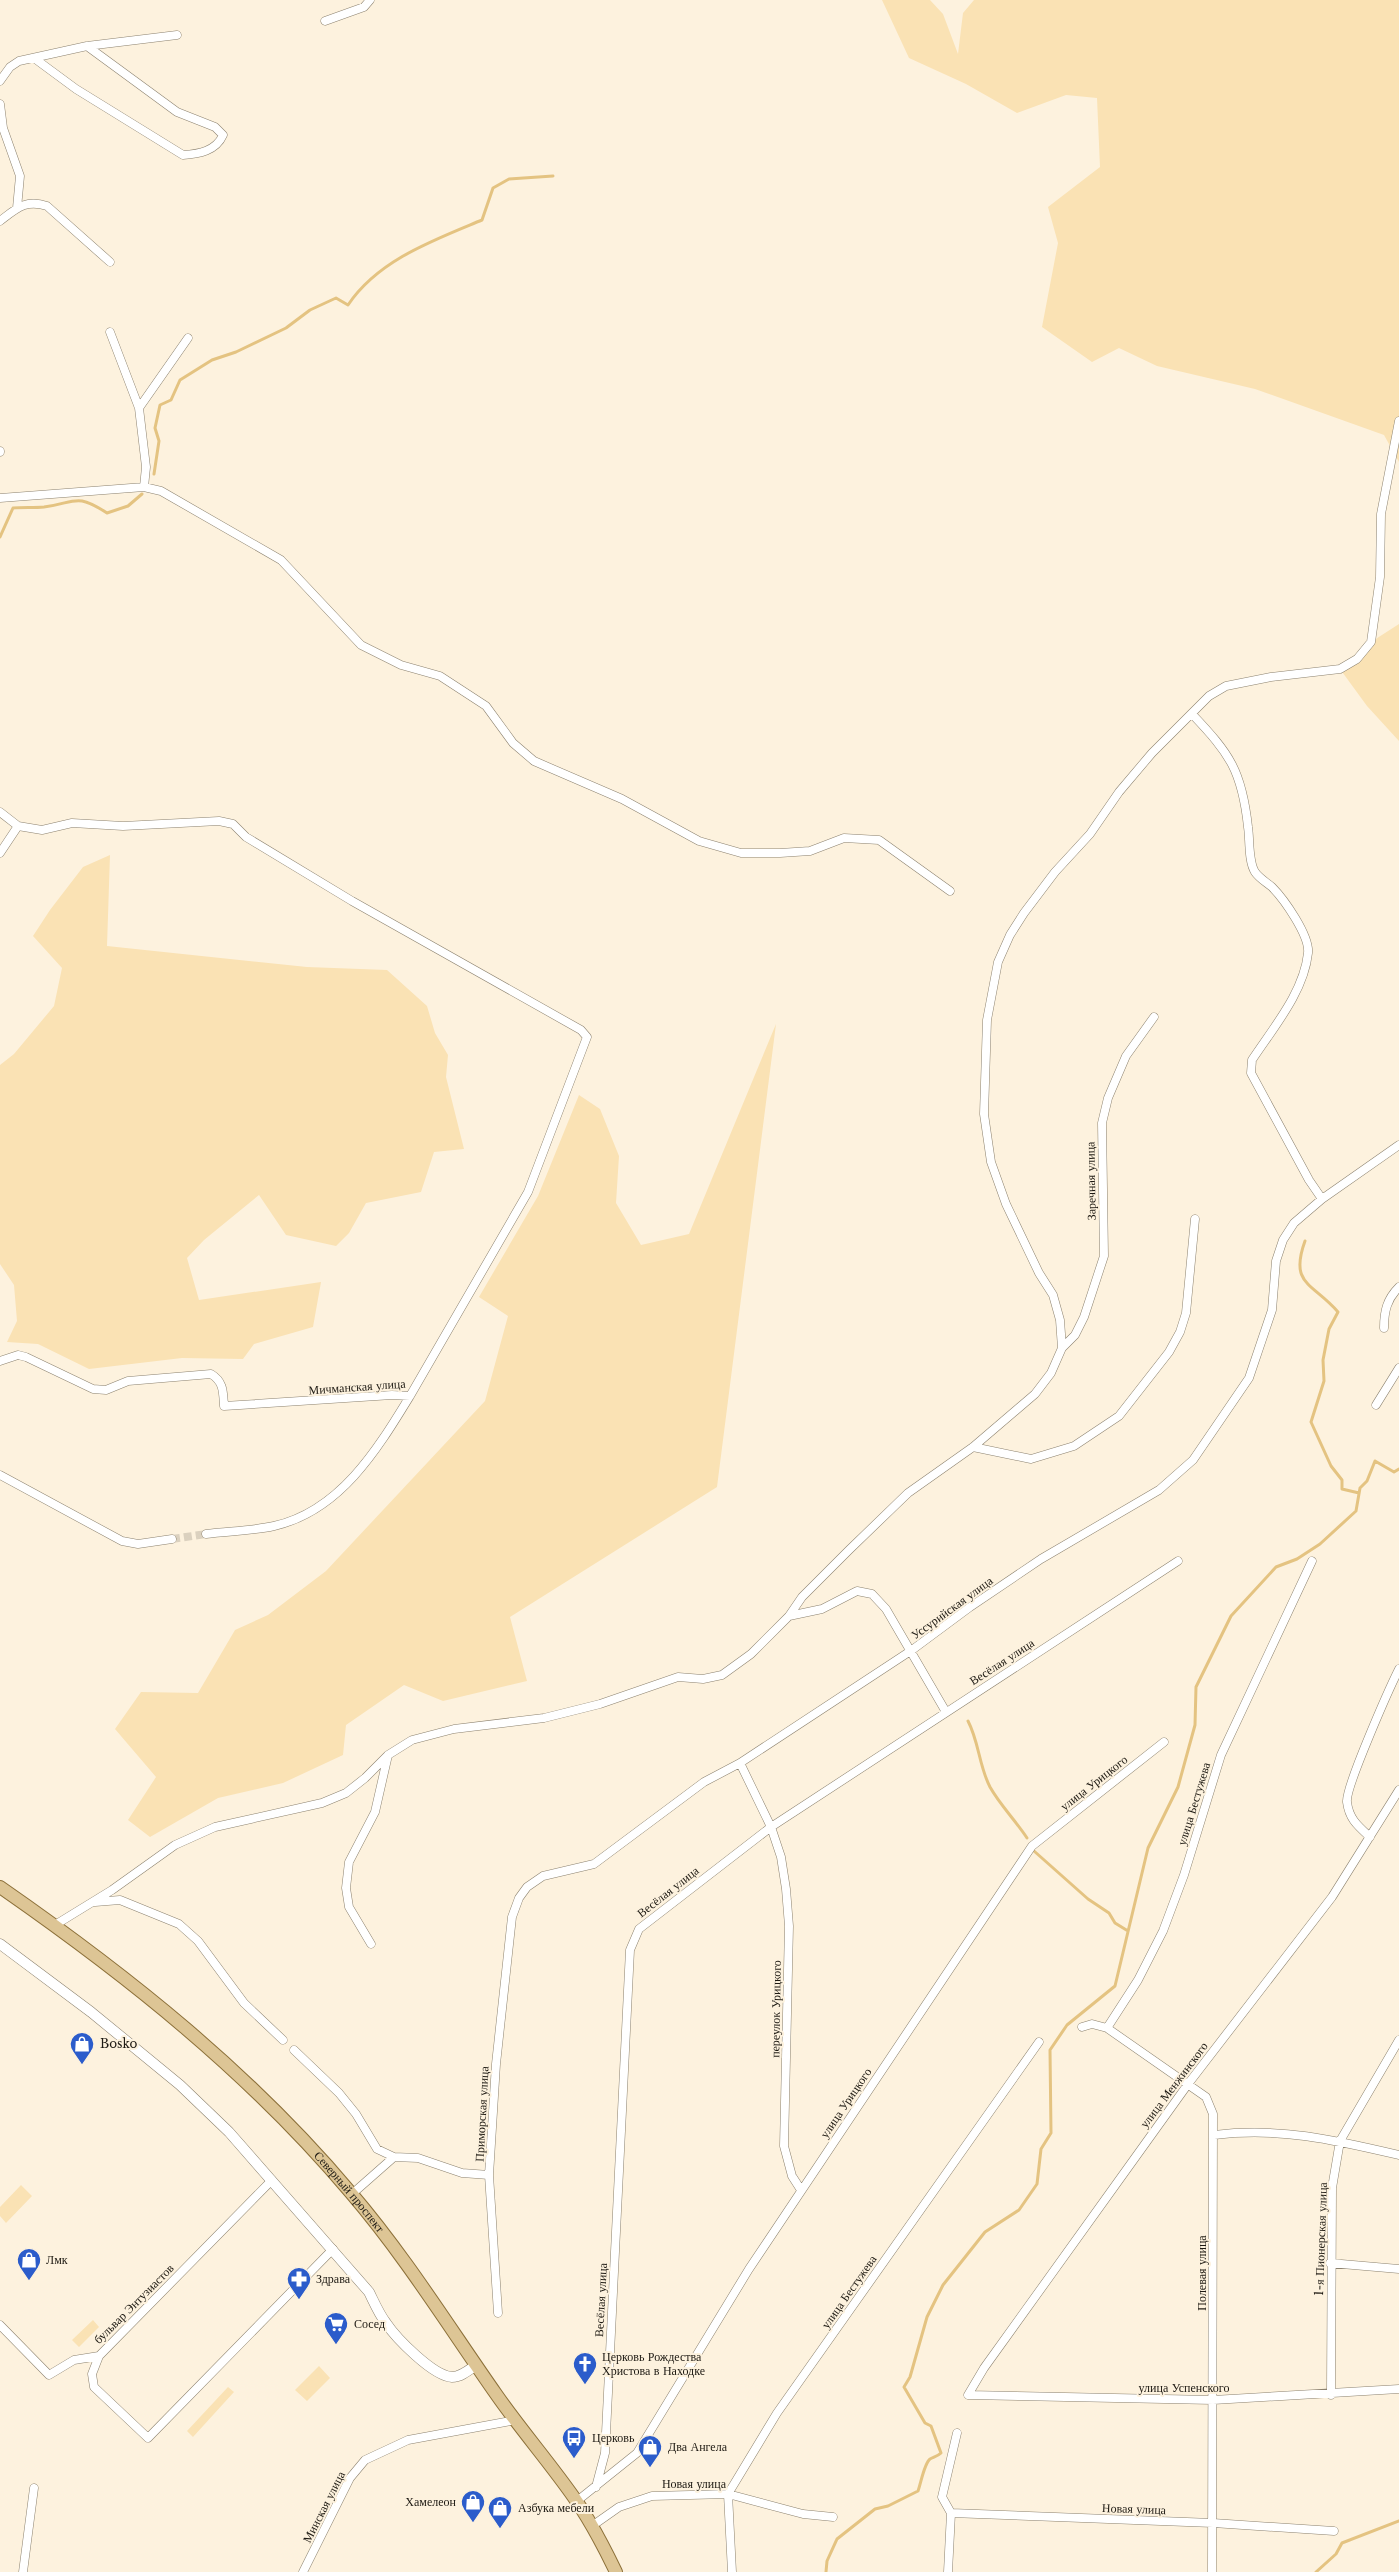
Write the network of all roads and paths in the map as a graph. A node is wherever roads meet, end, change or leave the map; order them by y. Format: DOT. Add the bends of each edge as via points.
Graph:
graph roads {
  1 [pos="370,0"];
  2 [pos="325,20"];
  3 [pos="176,36"];
  4 [pos="87,46"];
  5 [pos="34,58"];
  6 [pos="0,81"];
  7 [pos="0,104"];
  8 [pos="17,208"];
  9 [pos="0,221"];
  10 [pos="110,262"];
  11 [pos="110,332"];
  12 [pos="188,338"];
  13 [pos="139,408"];
  14 [pos="1399,421"];
  15 [pos="144,487"];
  16 [pos="0,498"];
  17 [pos="1192,714"];
  18 [pos="0,812"];
  19 [pos="18,826"];
  20 [pos="0,853"];
  21 [pos="950,891"];
  22 [pos="1154,1017"];
  23 [pos="1399,1145"];
  24 [pos="1322,1200"];
  25 [pos="1195,1219"];
  26 [pos="1399,1287"];
  27 [pos="1384,1328"];
  28 [pos="1062,1348"];
  29 [pos="0,1361"];
  30 [pos="1399,1368"];
  31 [pos="410,1396"];
  32 [pos="1376,1405"];
  33 [pos="973,1447"];
  34 [pos="0,1475"];
  35 [pos="206,1534"];
  36 [pos="172,1539"];
  37 [pos="1178,1561"];
  38 [pos="1312,1561"];
  39 [pos="789,1616"];
  40 [pos="912,1650"];
  41 [pos="1399,1669"];
  42 [pos="946,1712"];
  43 [pos="1164,1742"];
  44 [pos="388,1755"];
  45 [pos="740,1763"];
  46 [pos="1399,1790"];
  47 [pos="771,1827"];
  48 [pos="1370,1837"];
  49 [pos="0,1887"];
  50 [pos="93,1902"];
  51 [pos="512,1917"];
  52 [pos="55,1925"];
  53 [pos="0,1944"];
  54 [pos="371,1944"];
  55 [pos="1082,2027"];
  56 [pos="1107,2028"];
  57 [pos="283,2040"];
  58 [pos="1399,2040"];
  59 [pos="1039,2042"];
  60 [pos="294,2050"];
  61 [pos="1188,2084"];
  62 [pos="1214,2135"];
  63 [pos="1340,2141"];
  64 [pos="1399,2155"];
  65 [pos="394,2157"];
  66 [pos="489,2175"];
  67 [pos="272,2180"];
  68 [pos="801,2190"];
  69 [pos="352,2194"];
  70 [pos="333,2249"];
  71 [pos="1330,2263"];
  72 [pos="1399,2269"];
  73 [pos="498,2314"];
  74 [pos="0,2325"];
  75 [pos="99,2356"];
  76 [pos="476,2365"];
  77 [pos="1399,2389"];
  78 [pos="968,2395"];
  79 [pos="1331,2395"];
  80 [pos="1213,2400"];
  81 [pos="516,2420"];
  82 [pos="957,2433"];
  83 [pos="596,2487"];
  84 [pos="34,2488"];
  85 [pos="728,2494"];
  86 [pos="577,2502"];
  87 [pos="951,2513"];
  88 [pos="833,2517"];
  89 [pos="1212,2523"];
  90 [pos="592,2526"];
  91 [pos="1334,2531"];
  92 [pos="23,2572"];
  93 [pos="303,2572"];
  94 [pos="616,2572"];
  95 [pos="732,2572"];
  96 [pos="948,2572"];
  97 [pos="1212,2572"];
  1 -- 2 [label="street" via="364,7"];
  3 -- 4 [label="street"];
  4 -- 5 [label="street"];
  4 -- 5 [label="street" via="177,112 216,127 223,135 219,144 199,154 183,155 76,89"];
  5 -- 6 [label="street" via="10,67"];
  7 -- 8 [label="street" via="3,128 20,176"];
  8 -- 9 [label="street"];
  8 -- 10 [label="street" via="34,202 47,206"];
  11 -- 13 [label="street"];
  12 -- 13 [label="street"];
  13 -- 15 [label="street" via="146,467"];
  14 -- 17 [label="street" via="1381,514 1380,577 1371,642 1356,659 1340,669 1226,686 1209,696"];
  15 -- 16 [label="street"];
  15 -- 21 [label="street" via="161,491 203,513 281,560 361,645 401,665 440,676 486,706 513,744 534,761 622,798 699,841 741,853 810,850 844,838 879,840"];
  17 -- 24 [label="street" via="1216,739 1239,776 1245,796 1253,869 1273,889 1301,928 1309,950 1304,973 1252,1060 1251,1073"];
  17 -- 28 [label="street" via="1118,792 1090,834 1055,872 1020,920 998,962 987,1020 984,1114 991,1162 1006,1204 1053,1295 1060,1320"];
  18 -- 19 [label="street"];
  19 -- 20 [label="street"];
  19 -- 31 [label="street, Мичманская улица" via="42,830 72,823 123,826 233,824 246,837 344,896 582,1030 587,1037 528,1192"];
  22 -- 28 [label="street, Заречная улица" via="1126,1056 1108,1098 1102,1123 1104,1256 1084,1317"];
  23 -- 24 [label="street"];
  24 -- 40 [label="street, Уссурийская улица" via="1294,1222 1284,1240 1276,1261 1272,1310 1249,1378 1193,1460 1159,1490 1041,1559"];
  25 -- 33 [label="street" via="1186,1313 1180,1332 1169,1352 1119,1416 1074,1446 1031,1458"];
  26 -- 27 [label="street" via="1391,1295 1384,1312"];
  28 -- 33 [label="street" via="1051,1373 1036,1394"];
  29 -- 31 [label="street, Мичманская улица" via="18,1355 26,1357 93,1389 106,1390 128,1381 211,1374 223,1386 224,1406"];
  30 -- 32 [label="street"];
  31 -- 35 [label="street" via="378,1448 350,1481 316,1510 274,1526"];
  33 -- 39 [label="street" via="908,1493 802,1597"];
  34 -- 36 [label="street" via="122,1541 138,1544"];
  37 -- 42 [label="street, Весёлая улица"];
  38 -- 56 [label="street, улица Бестужева" via="1221,1755 1163,1930 1138,1980"];
  39 -- 40 [label="street" via="813,1612 857,1591 866,1591 886,1609"];
  39 -- 44 [label="street" via="751,1654 722,1675 703,1679 678,1677 600,1704 544,1718 433,1734 412,1740"];
  40 -- 42 [label="street"];
  40 -- 45 [label="street, Уссурийская улица"];
  41 -- 48 [label="street" via="1347,1800 1352,1821"];
  42 -- 47 [label="street, Весёлая улица"];
  43 -- 68 [label="street, улица Урицкого" via="1032,1846"];
  44 -- 50 [label="street" via="346,1793 322,1803 215,1827 175,1845"];
  44 -- 54 [label="street" via="374,1812 349,1862 346,1888 349,1907"];
  45 -- 47 [label="street, переулок Урицкого"];
  45 -- 51 [label="street, Уссурийская улица" via="704,1782 594,1864 543,1876 518,1898"];
  46 -- 48 [label="street, улица Менжинского"];
  47 -- 68 [label="street, переулок Урицкого" via="781,1857 789,1926 784,2146 792,2176"];
  47 -- 83 [label="street, Весёлая улица" via="639,1929 630,1950 605,2453"];
  48 -- 61 [label="street, улица Менжинского" via="1332,1897"];
  49 -- 52 [label="main road, Северный проспект"];
  50 -- 52 [label="street"];
  50 -- 57 [label="street" via="120,1900 180,1924 198,1941 244,2003"];
  51 -- 66 [label="street, Приморская улица" via="496,2064"];
  52 -- 69 [label="main road, Северный проспект" via="124,1976 250,2085"];
  53 -- 67 [label="street" via="92,2012 180,2085 229,2132"];
  55 -- 56 [label="street" via="1092,2024"];
  56 -- 61 [label="street, Полевая улица"];
  58 -- 63 [label="street, 1-я Пионерская улица"];
  59 -- 85 [label="street, улица Бестужева" via="777,2412"];
  60 -- 65 [label="street" via="339,2093 356,2114 376,2150"];
  61 -- 62 [label="street, Полевая улица" via="1206,2097 1213,2114"];
  61 -- 78 [label="street, улица Менжинского" via="994,2353"];
  62 -- 63 [label="street" via="1248,2132 1311,2135"];
  62 -- 80 [label="street, Полевая улица"];
  63 -- 64 [label="street"];
  63 -- 71 [label="street, 1-я Пионерская улица" via="1332,2188"];
  65 -- 66 [label="street" via="418,2158 462,2173"];
  65 -- 69 [label="street"];
  66 -- 73 [label="street, Приморская улица"];
  67 -- 70 [label="street"];
  67 -- 75 [label="street, бульвар Энтузиастов"];
  68 -- 83 [label="street, улица Урицкого" via="637,2454"];
  69 -- 76 [label="main road, Северный проспект" via="424,2289"];
  70 -- 75 [label="street" via="148,2438 94,2387 92,2374"];
  70 -- 76 [label="street" via="369,2292 386,2323 424,2362 452,2377 466,2373"];
  71 -- 72 [label="street"];
  71 -- 79 [label="street, 1-я Пионерская улица"];
  74 -- 75 [label="street, бульвар Энтузиастов" via="49,2375 74,2360"];
  76 -- 81 [label="main road, Северный проспект"];
  77 -- 79 [label="street, улица Успенского"];
  78 -- 80 [label="street, улица Успенского"];
  79 -- 80 [label="street, улица Успенского"];
  80 -- 89 [label="street, Полевая улица"];
  81 -- 86 [label="main road, Северный проспект"];
  81 -- 93 [label="street, Минская улица" via="408,2440 366,2460 350,2478"];
  82 -- 87 [label="street" via="942,2497"];
  83 -- 86 [label="street, улица Урицкого"];
  84 -- 92 [label="street"];
  85 -- 88 [label="street, Новая улица" via="803,2514"];
  85 -- 90 [label="street, Новая улица" via="652,2496 635,2500"];
  85 -- 95 [label="street"];
  86 -- 90 [label="main road, Северный проспект"];
  87 -- 89 [label="street, Новая улица"];
  87 -- 96 [label="street"];
  89 -- 91 [label="street, Новая улица"];
  89 -- 97 [label="street, Полевая улица"];
  90 -- 94 [label="main road, Северный проспект"];
}
